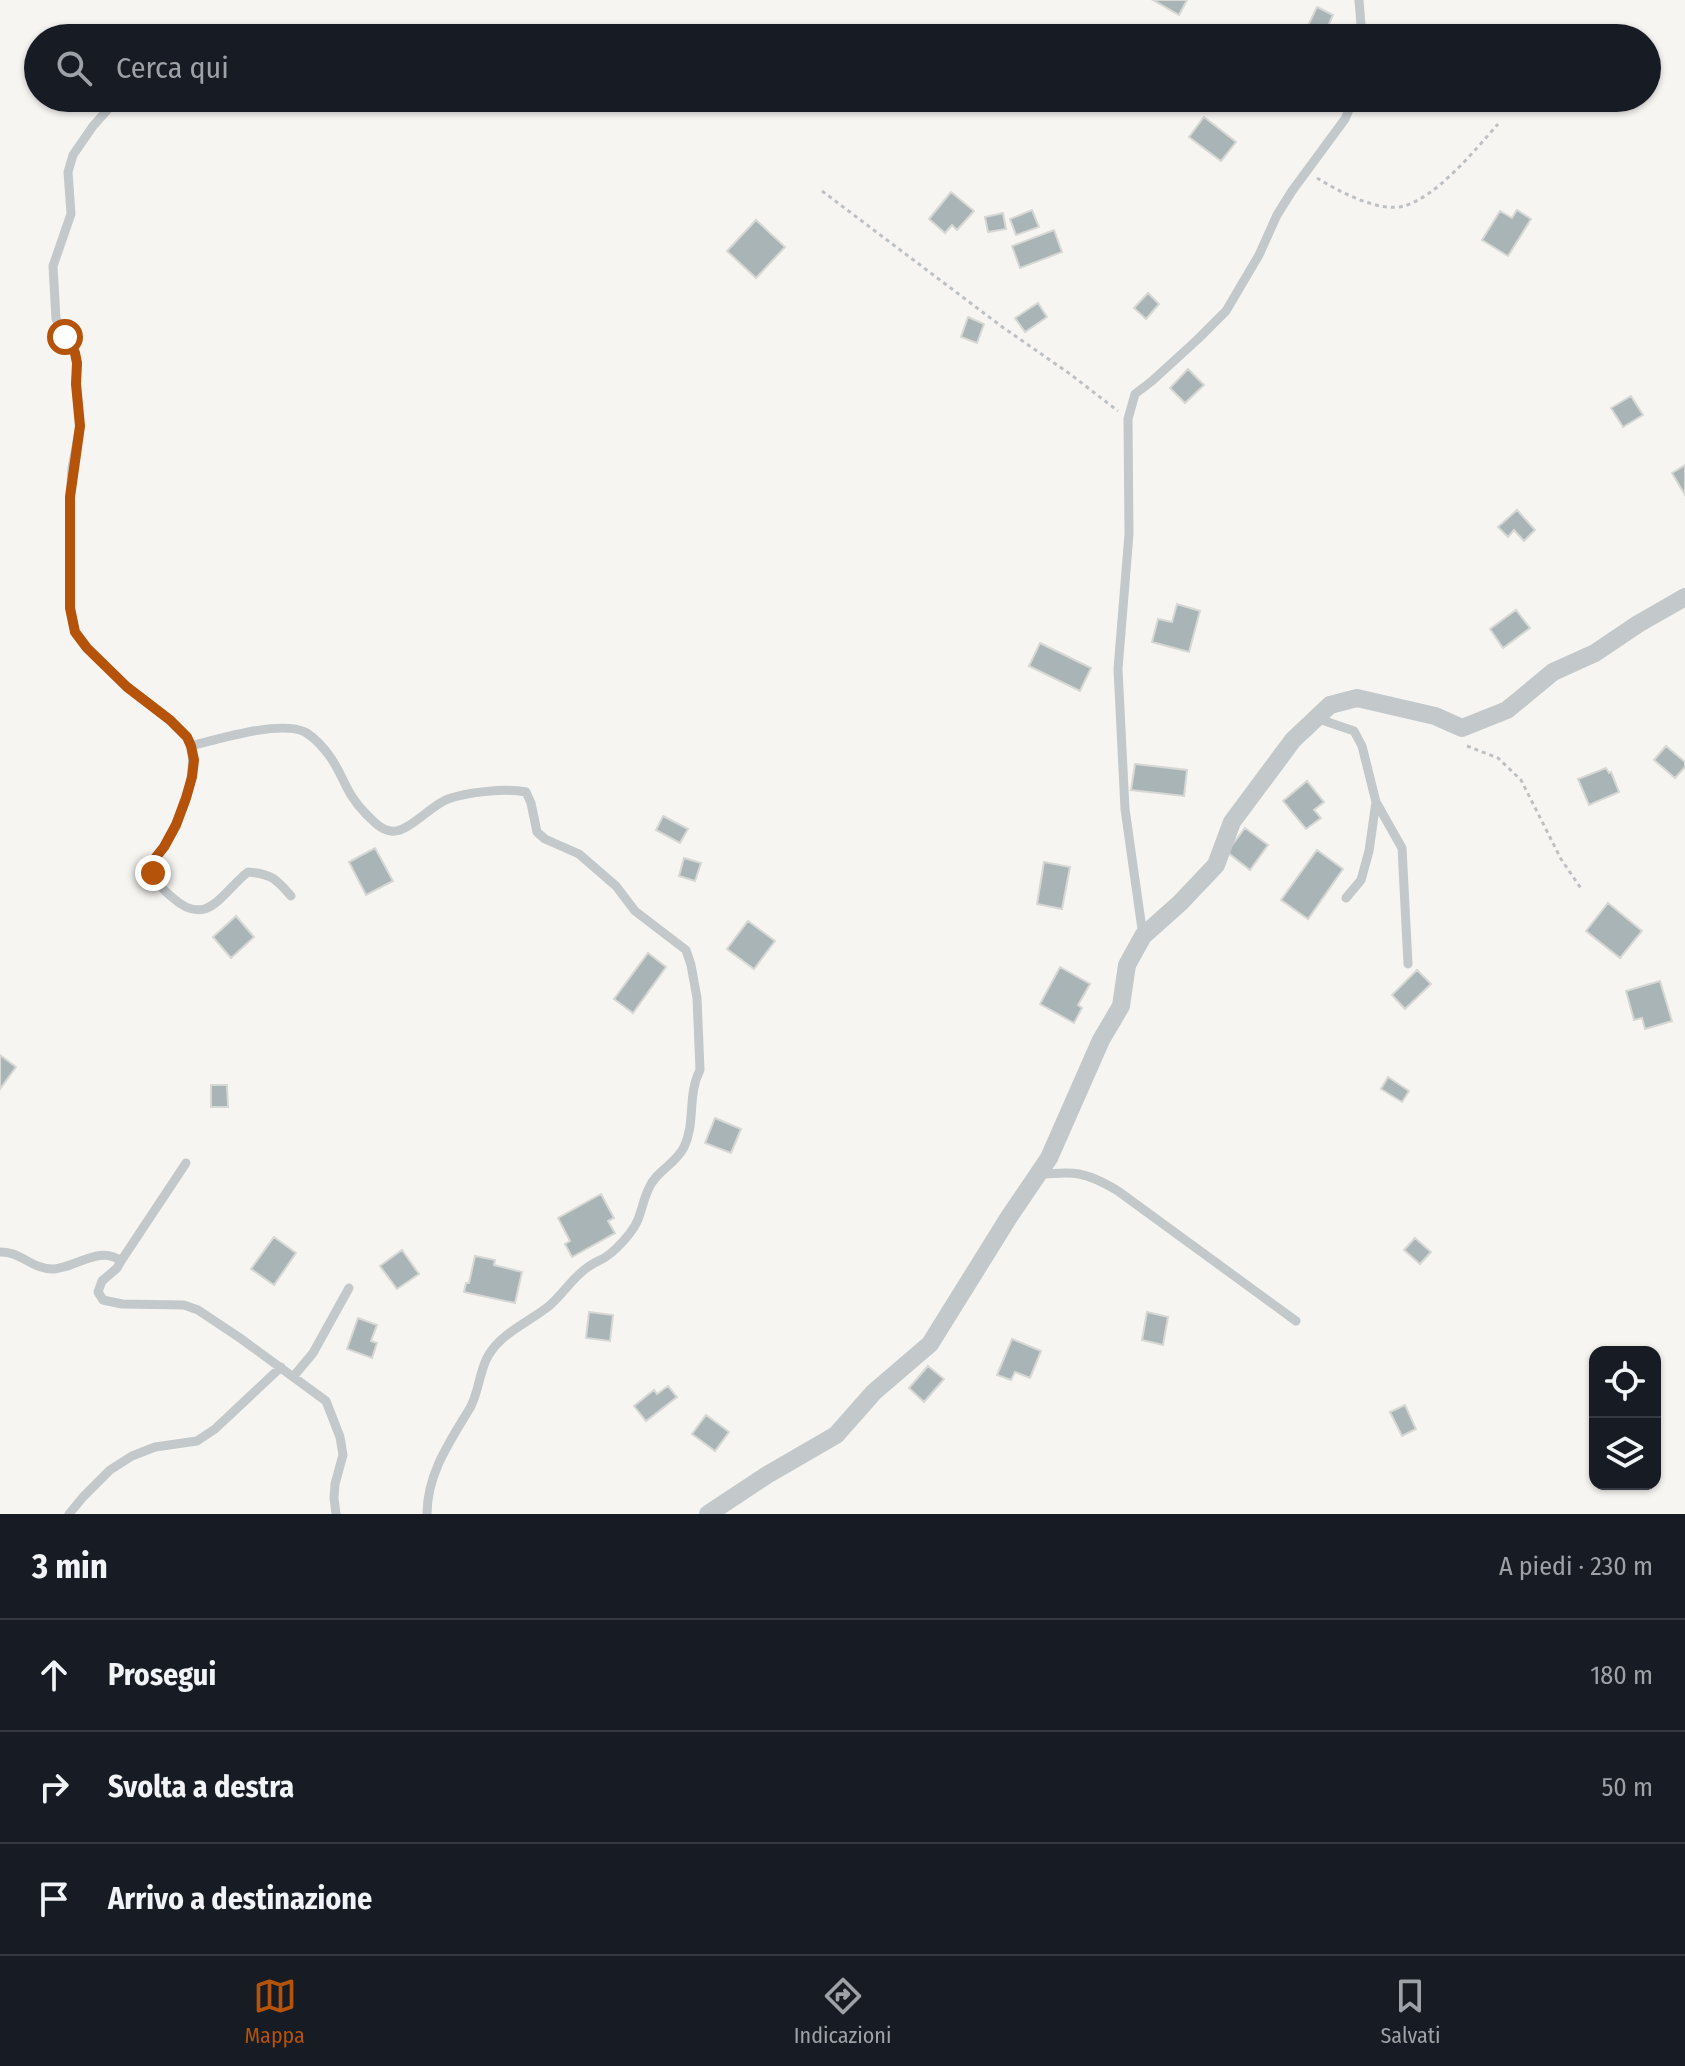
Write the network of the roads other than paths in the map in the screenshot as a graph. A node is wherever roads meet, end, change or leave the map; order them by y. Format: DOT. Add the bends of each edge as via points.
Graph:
graph roads {
  1 [pos="1359,0"];
  2 [pos="1361,24"];
  3 [pos="106,112"];
  4 [pos="1348,112"];
  5 [pos="1685,597"];
  6 [pos="1316,718"];
  7 [pos="191,746"];
  8 [pos="1376,802"];
  9 [pos="291,896"];
  10 [pos="1346,898"];
  11 [pos="1143,936"];
  12 [pos="1408,964"];
  13 [pos="186,1163"];
  14 [pos="1037,1175"];
  15 [pos="0,1252"];
  16 [pos="121,1261"];
  17 [pos="349,1288"];
  18 [pos="1296,1321"];
  19 [pos="281,1367"];
  20 [pos="293,1377"];
  21 [pos="69,1514"];
  22 [pos="336,1514"];
  23 [pos="427,1514"];
  24 [pos="708,1514"];
  1 -- 2 [label="lane"];
  3 -- 7 [label="lane" via="73,155 68,172 71,214 53,266 56,319 77,363 80,426 70,497 70,608 75,632 87,648 170,720"];
  4 -- 11 [label="lane" via="1277,215 1226,311 1135,394 1128,419 1129,534 1118,669 1125,809"];
  5 -- 6 [label="street" via="1595,653 1553,672 1507,710 1462,728 1435,716 1357,698 1330,705"];
  6 -- 8 [label="lane" via="1354,731"];
  6 -- 11 [label="street" via="1293,740 1232,822 1216,865"];
  7 -- 9 [label="lane" via="194,760 186,798 153,861 161,886 173,899 198,911 208,909 248,872 275,878"];
  7 -- 23 [label="lane" via="276,728 307,733 331,757 351,798 391,832 404,830 447,799 526,792 537,832 598,870 635,911 686,950 691,965 700,1070 684,1147 649,1187 640,1220 629,1236 488,1356 471,1405 436,1469"];
  8 -- 10 [label="lane" via="1361,880"];
  8 -- 12 [label="lane" via="1402,848"];
  11 -- 14 [label="street" via="1127,965 1121,1006"];
  13 -- 16 [label="lane"];
  14 -- 18 [label="lane" via="1079,1172 1098,1179"];
  14 -- 24 [label="street" via="930,1344 874,1392 836,1435"];
  15 -- 16 [label="lane" via="53,1269 104,1254"];
  16 -- 19 [label="lane" via="102,1281 98,1292 103,1300 198,1310"];
  17 -- 20 [label="lane" via="313,1353"];
  19 -- 20 [label="lane"];
  19 -- 21 [label="lane" via="215,1429 197,1441 132,1456 110,1470"];
  20 -- 22 [label="lane" via="326,1401 340,1437"];
}
